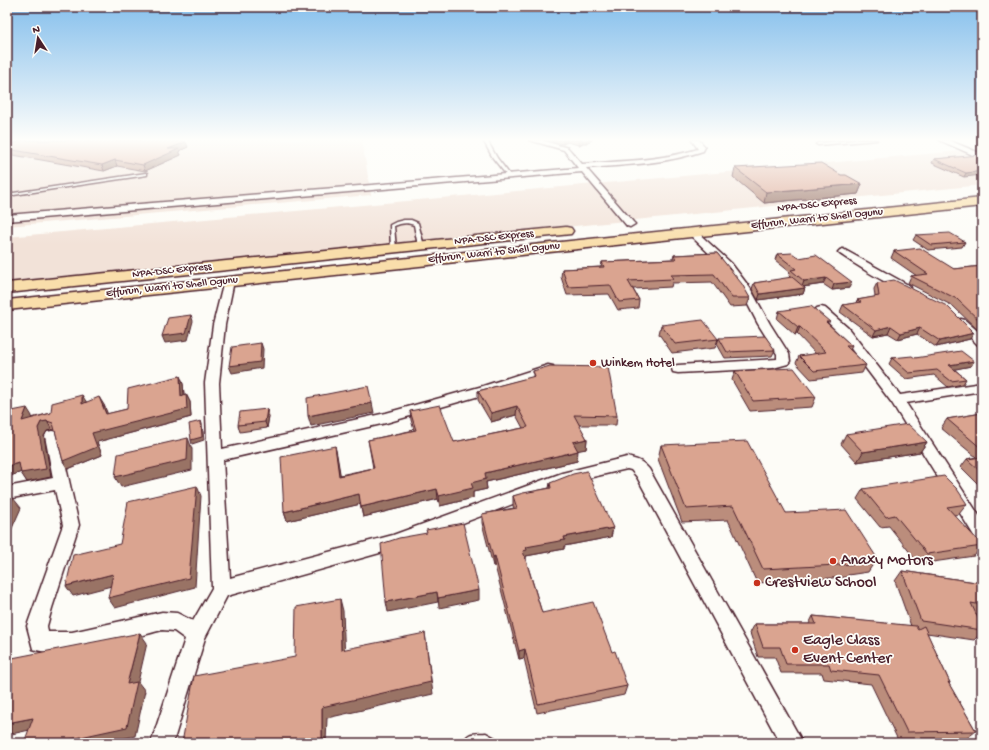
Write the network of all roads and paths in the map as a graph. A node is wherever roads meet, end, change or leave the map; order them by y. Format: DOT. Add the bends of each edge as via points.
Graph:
graph roads {
  1 [pos="139,175"];
  2 [pos="518,175"];
  3 [pos="587,175"];
  4 [pos="509,176"];
  5 [pos="982,188"];
  6 [pos="7,195"];
  7 [pos="982,202"];
  8 [pos="833,203"];
  9 [pos="7,218"];
  10 [pos="646,222"];
  11 [pos="690,223"];
  12 [pos="630,224"];
  13 [pos="615,226"];
  14 [pos="584,229"];
  15 [pos="421,246"];
  16 [pos="393,249"];
  17 [pos="843,252"];
  18 [pos="229,281"];
  19 [pos="7,288"];
  20 [pos="914,292"];
  21 [pos="7,305"];
  22 [pos="821,310"];
  23 [pos="954,314"];
  24 [pos="982,342"];
  25 [pos="548,369"];
  26 [pos="678,369"];
  27 [pos="982,388"];
  28 [pos="897,400"];
  29 [pos="52,436"];
  30 [pos="214,456"];
  31 [pos="63,482"];
  32 [pos="7,493"];
  33 [pos="982,534"];
  34 [pos="221,590"];
  35 [pos="196,635"];
  36 [pos="162,743"];
  37 [pos="469,743"];
  38 [pos="493,743"];
  39 [pos="792,743"];
  1 -- 6 [label="lane"];
  2 -- 4 [label="street"];
  3 -- 12 [label="street"];
  4 -- 9 [label="street"];
  5 -- 8 [label="main road, NPA-DSC Express"];
  7 -- 11 [label="main road, Effurun, Warri to Shell Ogunu"];
  10 -- 12 [label="main road"];
  11 -- 18 [label="main road, Effurun, Warri to Shell Ogunu"];
  11 -- 26 [label="street" via="746,290 783,354 784,361 773,364"];
  12 -- 13 [label="main road"];
  14 -- 15 [label="main road, NPA-DSC Express"];
  15 -- 16 [label="main road, NPA-DSC Express"];
  15 -- 16 [label="lane" via="416,224 405,222 392,226"];
  16 -- 19 [label="main road, NPA-DSC Express"];
  17 -- 20 [label="street"];
  18 -- 21 [label="main road, Effurun, Warri to Shell Ogunu"];
  18 -- 30 [label="street" via="219,325 212,383"];
  22 -- 28 [label="street" via="844,331"];
  23 -- 24 [label="street"];
  25 -- 30 [label="street" via="386,418"];
  27 -- 28 [label="street"];
  28 -- 33 [label="street"];
  29 -- 31 [label="street"];
  30 -- 34 [label="street"];
  31 -- 32 [label="street"];
  31 -- 35 [label="street" via="71,525 37,626 40,642 72,642 162,621 177,622"];
  34 -- 35 [label="street"];
  34 -- 39 [label="street" via="394,542 568,477 627,463 636,465 643,473"];
  35 -- 36 [label="street"];
  37 -- 38 [label="lane" via="471,740 486,739"];
}
